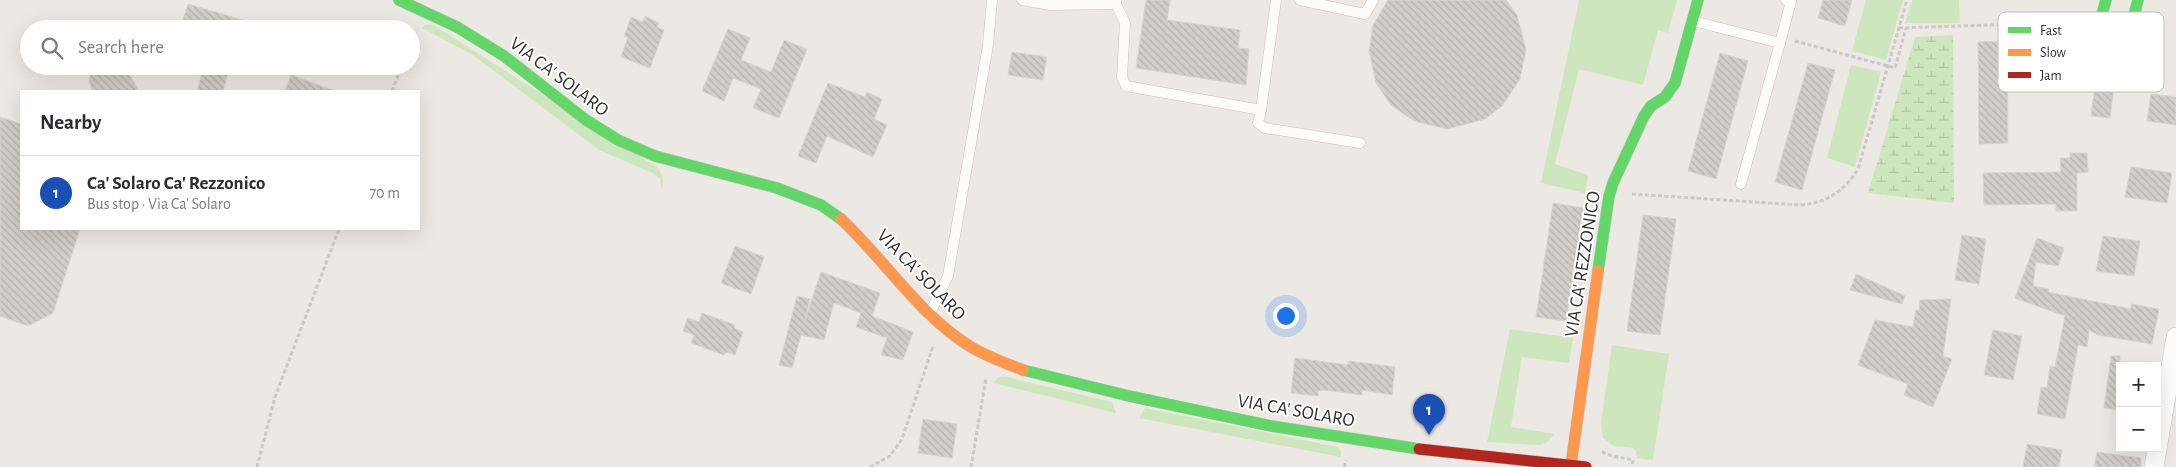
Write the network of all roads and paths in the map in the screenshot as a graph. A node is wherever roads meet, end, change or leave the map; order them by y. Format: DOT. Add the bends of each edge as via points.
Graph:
graph roads {
  1 [pos="399,0"];
  2 [pos="992,0"];
  3 [pos="1022,0"];
  4 [pos="1276,0"];
  5 [pos="1300,0"];
  6 [pos="1372,0"];
  7 [pos="1698,0"];
  8 [pos="1786,0"];
  9 [pos="1907,0"];
  10 [pos="1116,2"];
  11 [pos="1692,20"];
  12 [pos="1998,25"];
  13 [pos="1898,28"];
  14 [pos="1906,28"];
  15 [pos="1794,41"];
  16 [pos="1780,43"];
  17 [pos="1888,66"];
  18 [pos="398,75"];
  19 [pos="392,90"];
  20 [pos="1261,110"];
  21 [pos="1360,143"];
  22 [pos="1741,184"];
  23 [pos="1631,194"];
  24 [pos="338,230"];
  25 [pos="929,314"];
  26 [pos="942,324"];
  27 [pos="2176,337"];
  28 [pos="990,358"];
  29 [pos="1595,446"];
  30 [pos="1571,466"];
  31 [pos="257,467"];
  32 [pos="870,467"];
  33 [pos="972,467"];
  34 [pos="1586,467"];
  35 [pos="1632,467"];
  36 [pos="2154,467"];
  1 -- 25 [label="street, VIA CA' SOLARO" via="457,27 504,56 586,120 618,140 655,156 777,188 821,205 854,232"];
  2 -- 25 [label="lane" via="988,45 948,276"];
  3 -- 10 [label="lane" via="1050,5"];
  4 -- 20 [label="lane"];
  5 -- 6 [label="lane" via="1365,14"];
  7 -- 11 [label="street, VIA CA' REZZONICO"];
  8 -- 16 [label="lane" via="1791,1"];
  9 -- 13 [label="path"];
  10 -- 20 [label="lane" via="1125,22 1122,77 1126,86"];
  11 -- 16 [label="lane"];
  11 -- 30 [label="street, VIA CA' REZZONICO" via="1675,83 1644,116 1609,196"];
  12 -- 14 [label="path"];
  13 -- 14 [label="path"];
  13 -- 17 [label="path"];
  14 -- 17 [label="path" via="1895,68"];
  15 -- 17 [label="path"];
  16 -- 22 [label="lane"];
  17 -- 23 [label="path" via="1858,169 1842,188 1823,201 1799,206"];
  18 -- 19 [label="path"];
  20 -- 21 [label="lane" via="1258,123 1265,128"];
  24 -- 31 [label="path" via="275,397"];
  25 -- 26 [label="street, VIA CA' SOLARO"];
  26 -- 28 [label="street, VIA CA' SOLARO"];
  26 -- 32 [label="path" via="902,440 890,456"];
  27 -- 36 [label="street"];
  28 -- 30 [label="street, VIA CA' SOLARO" via="1026,371 1120,394 1271,426 1406,448"];
  28 -- 33 [label="path"];
  29 -- 35 [label="path" via="1612,456 1633,460"];
  30 -- 34 [label="street, VIA CA' SOLARO"];
}
